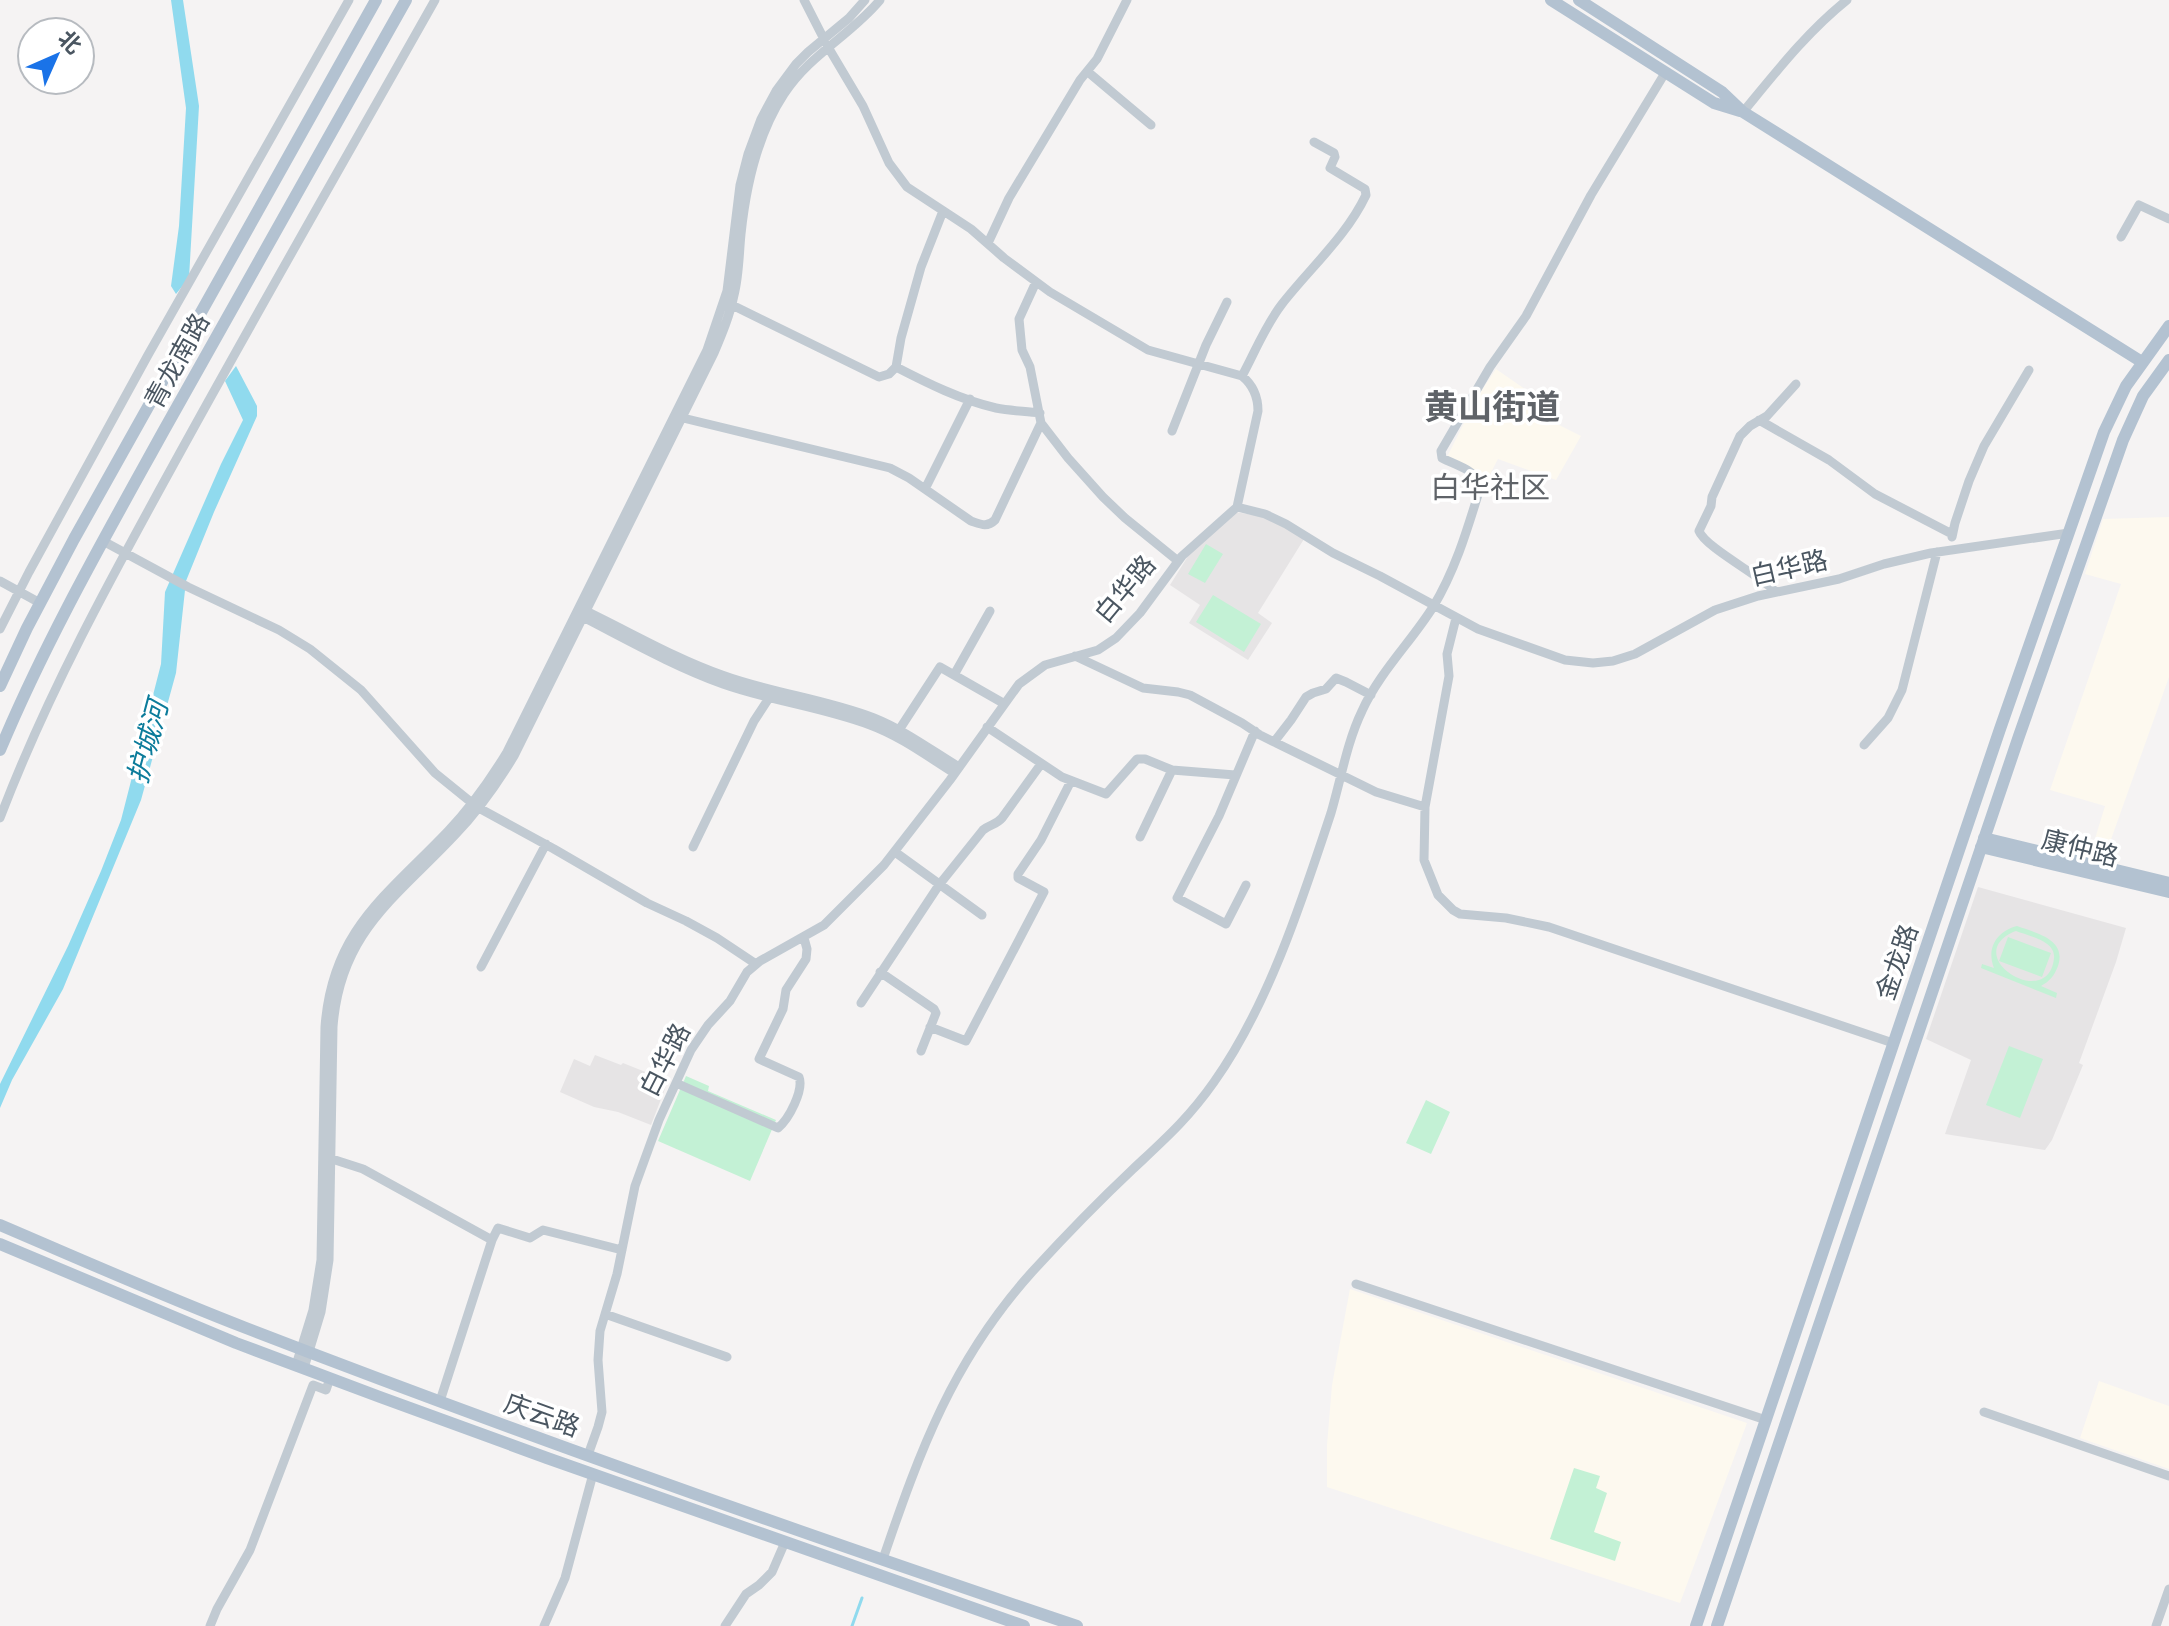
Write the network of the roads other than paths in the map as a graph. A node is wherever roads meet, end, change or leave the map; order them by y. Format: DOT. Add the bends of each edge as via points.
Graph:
graph roads {
  1 [pos="349,0"];
  2 [pos="376,0"];
  3 [pos="406,0"];
  4 [pos="435,0"];
  5 [pos="804,0"];
  6 [pos="865,0"];
  7 [pos="880,0"];
  8 [pos="1127,0"];
  9 [pos="1551,0"];
  10 [pos="1579,0"];
  11 [pos="1847,0"];
  12 [pos="826,43"];
  13 [pos="1088,72"];
  14 [pos="1665,73"];
  15 [pos="1743,112"];
  16 [pos="1151,125"];
  17 [pos="1314,142"];
  18 [pos="943,211"];
  19 [pos="2169,219"];
  20 [pos="2121,237"];
  21 [pos="988,243"];
  22 [pos="1036,282"];
  23 [pos="1227,302"];
  24 [pos="732,305"];
  25 [pos="2169,326"];
  26 [pos="2169,360"];
  27 [pos="2142,362"];
  28 [pos="1199,364"];
  29 [pos="896,367"];
  30 [pos="2029,370"];
  31 [pos="1242,376"];
  32 [pos="1796,384"];
  33 [pos="970,399"];
  34 [pos="683,418"];
  35 [pos="1040,418"];
  36 [pos="1759,420"];
  37 [pos="1172,431"];
  38 [pos="925,489"];
  39 [pos="1237,507"];
  40 [pos="2069,533"];
  41 [pos="1952,534"];
  42 [pos="103,541"];
  43 [pos="1954,549"];
  44 [pos="1937,552"];
  45 [pos="125,553"];
  46 [pos="1178,561"];
  47 [pos="0,581"];
  48 [pos="19,592"];
  49 [pos="1776,592"];
  50 [pos="40,603"];
  51 [pos="1434,606"];
  52 [pos="990,611"];
  53 [pos="581,612"];
  54 [pos="1456,618"];
  55 [pos="0,629"];
  56 [pos="1074,656"];
  57 [pos="954,675"];
  58 [pos="0,686"];
  59 [pos="1371,695"];
  60 [pos="769,698"];
  61 [pos="1003,703"];
  62 [pos="987,727"];
  63 [pos="899,730"];
  64 [pos="1255,731"];
  65 [pos="1274,742"];
  66 [pos="1864,745"];
  67 [pos="0,750"];
  68 [pos="1041,764"];
  69 [pos="957,770"];
  70 [pos="1172,770"];
  71 [pos="1235,775"];
  72 [pos="1342,775"];
  73 [pos="1071,781"];
  74 [pos="475,806"];
  75 [pos="1425,807"];
  76 [pos="0,818"];
  77 [pos="1140,837"];
  78 [pos="1983,843"];
  79 [pos="546,844"];
  80 [pos="693,847"];
  81 [pos="895,852"];
  82 [pos="2169,883"];
  83 [pos="939,885"];
  84 [pos="1246,885"];
  85 [pos="2169,892"];
  86 [pos="982,915"];
  87 [pos="804,938"];
  88 [pos="756,964"];
  89 [pos="481,967"];
  90 [pos="880,972"];
  91 [pos="861,1003"];
  92 [pos="930,1027"];
  93 [pos="1893,1043"];
  94 [pos="921,1051"];
  95 [pos="676,1083"];
  96 [pos="332,1159"];
  97 [pos="0,1225"];
  98 [pos="492,1240"];
  99 [pos="0,1244"];
  100 [pos="622,1250"];
  101 [pos="1356,1284"];
  102 [pos="605,1314"];
  103 [pos="306,1351"];
  104 [pos="727,1357"];
  105 [pos="300,1367"];
  106 [pos="330,1378"];
  107 [pos="440,1401"];
  108 [pos="1984,1412"];
  109 [pos="1766,1420"];
  110 [pos="588,1455"];
  111 [pos="593,1474"];
  112 [pos="2169,1476"];
  113 [pos="785,1542"];
  114 [pos="883,1559"];
  115 [pos="2169,1589"];
  116 [pos="210,1626"];
  117 [pos="544,1626"];
  118 [pos="725,1626"];
  119 [pos="1024,1626"];
  120 [pos="1077,1626"];
  121 [pos="1696,1626"];
  122 [pos="1717,1626"];
  123 [pos="2156,1626"];
  1 -- 48 [label="street"];
  2 -- 50 [label="main road, 青龙南路"];
  3 -- 42 [label="main road, 青龙南路"];
  4 -- 45 [label="street"];
  5 -- 12 [label="street"];
  6 -- 12 [label="street"];
  7 -- 12 [label="street" via="863,19"];
  8 -- 13 [label="street"];
  9 -- 14 [label="main road"];
  10 -- 15 [label="main road" via="1722,92"];
  11 -- 15 [label="street" via="1794,49"];
  12 -- 18 [label="street" via="892,170"];
  12 -- 24 [label="street" via="792,82 761,141 748,186"];
  12 -- 53 [label="street" via="808,52 786,77 761,119 740,185 727,291 715,330"];
  13 -- 16 [label="street"];
  13 -- 21 [label="street" via="1016,186"];
  14 -- 15 [label="main road" via="1714,103"];
  14 -- 51 [label="street" via="1526,316 1441,451 1442,458 1475,475 1481,485 1459,554"];
  15 -- 27 [label="main road"];
  17 -- 31 [label="street" via="1334,153 1330,168 1365,189 1366,195 1321,260 1272,317"];
  18 -- 21 [label="street"];
  18 -- 29 [label="street" via="921,267"];
  19 -- 20 [label="street" via="2139,205"];
  21 -- 22 [label="street"];
  22 -- 28 [label="street" via="1148,350"];
  22 -- 35 [label="street" via="1019,319"];
  23 -- 28 [label="street"];
  24 -- 29 [label="street" via="879,377"];
  24 -- 34 [label="street"];
  25 -- 27 [label="main road, 金龙路"];
  26 -- 78 [label="main road, 金龙路" via="2129,424"];
  27 -- 40 [label="main road, 金龙路" via="2111,416"];
  28 -- 31 [label="street"];
  28 -- 37 [label="street"];
  29 -- 33 [label="street"];
  30 -- 41 [label="street" via="1984,446"];
  31 -- 39 [label="street" via="1255,394 1258,411"];
  32 -- 36 [label="street"];
  33 -- 35 [label="street"];
  33 -- 38 [label="street"];
  34 -- 38 [label="street" via="882,465"];
  34 -- 53 [label="street"];
  35 -- 38 [label="street" via="990,524 971,521"];
  35 -- 46 [label="street" via="1103,497"];
  36 -- 41 [label="street" via="1875,494"];
  36 -- 49 [label="street" via="1737,442 1699,533"];
  39 -- 46 [label="street, 白华路"];
  39 -- 51 [label="street, 白华路" via="1286,524"];
  40 -- 43 [label="street, 白华路"];
  40 -- 93 [label="main road, 金龙路"];
  41 -- 43 [label="street"];
  42 -- 45 [label="street"];
  42 -- 67 [label="main road, 青龙南路"];
  43 -- 44 [label="street, 白华路"];
  44 -- 49 [label="street, 白华路"];
  44 -- 66 [label="street" via="1902,690 1888,718"];
  45 -- 74 [label="street" via="279,630 327,661 361,690 435,773"];
  45 -- 76 [label="street" via="57,684"];
  46 -- 56 [label="street, 白华路" via="1125,630 1098,650"];
  47 -- 48 [label="street"];
  48 -- 50 [label="street"];
  48 -- 55 [label="street"];
  49 -- 54 [label="street, 白华路" via="1715,610 1635,654 1602,663 1565,660"];
  50 -- 58 [label="main road, 青龙南路"];
  51 -- 54 [label="street, 白华路"];
  51 -- 59 [label="street"];
  52 -- 57 [label="street"];
  53 -- 60 [label="street" via="699,674"];
  53 -- 63 [label="street" via="720,675"];
  53 -- 74 [label="street"];
  54 -- 75 [label="street"];
  56 -- 61 [label="street, 白华路" via="1031,673"];
  56 -- 64 [label="street" via="1143,688 1190,695"];
  57 -- 61 [label="street"];
  57 -- 63 [label="street" via="940,667"];
  59 -- 65 [label="street" via="1336,678 1324,691 1306,697"];
  59 -- 72 [label="street"];
  60 -- 69 [label="street" via="870,725"];
  60 -- 80 [label="street"];
  61 -- 62 [label="street, 白华路"];
  62 -- 68 [label="street"];
  62 -- 69 [label="street, 白华路"];
  63 -- 69 [label="street"];
  64 -- 65 [label="street"];
  64 -- 71 [label="street"];
  65 -- 72 [label="street"];
  68 -- 73 [label="street"];
  68 -- 83 [label="street" via="1002,818 983,830"];
  69 -- 81 [label="street, 白华路"];
  70 -- 71 [label="street"];
  70 -- 73 [label="street" via="1137,759 1106,794"];
  70 -- 77 [label="street"];
  71 -- 84 [label="street" via="1177,898 1226,924"];
  72 -- 75 [label="street"];
  72 -- 114 [label="street" via="1292,921 1236,1050 1187,1118 1040,1264 980,1339 926,1438"];
  73 -- 92 [label="street" via="1018,874 1044,892 966,1041"];
  74 -- 79 [label="street"];
  74 -- 96 [label="street" via="457,834 379,912 346,968 334,1015"];
  74 -- 103 [label="street" via="373,906 350,940 334,978 325,1027 321,1260"];
  75 -- 93 [label="street" via="1424,860 1438,895 1460,914 1549,927"];
  78 -- 82 [label="main road, 康仲路"];
  78 -- 85 [label="main road, 康仲路"];
  78 -- 122 [label="main road, 金龙路"];
  79 -- 88 [label="street"];
  79 -- 89 [label="street"];
  81 -- 83 [label="street"];
  81 -- 87 [label="street, 白华路" via="824,925"];
  83 -- 86 [label="street"];
  83 -- 90 [label="street"];
  87 -- 88 [label="street, 白华路"];
  87 -- 95 [label="street" via="806,959 786,990 783,1009 759,1059 801,1080 784,1123 778,1128"];
  88 -- 95 [label="street, 白华路" via="699,1038"];
  90 -- 91 [label="street"];
  90 -- 92 [label="street" via="932,1006 936,1013"];
  92 -- 94 [label="street"];
  93 -- 109 [label="main road, 金龙路"];
  95 -- 100 [label="street, 白华路" via="635,1186"];
  96 -- 98 [label="street" via="363,1169"];
  96 -- 103 [label="street" via="328,1269 321,1312"];
  97 -- 103 [label="main road, 庆云路"];
  98 -- 100 [label="street" via="498,1228 530,1238 543,1230"];
  98 -- 107 [label="street"];
  99 -- 105 [label="main road, 庆云路"];
  100 -- 102 [label="street, 白华路"];
  101 -- 109 [label="street"];
  102 -- 104 [label="street"];
  102 -- 110 [label="street, 白华路" via="598,1345 602,1412"];
  103 -- 105 [label="street"];
  103 -- 107 [label="main road, 庆云路"];
  105 -- 106 [label="main road, 庆云路"];
  106 -- 111 [label="main road, 庆云路"];
  106 -- 116 [label="street" via="326,1390 313,1385 250,1550"];
  107 -- 110 [label="main road, 庆云路"];
  108 -- 112 [label="street"];
  109 -- 121 [label="main road, 金龙路"];
  110 -- 114 [label="main road, 庆云路"];
  111 -- 113 [label="main road, 庆云路"];
  111 -- 117 [label="street" via="565,1578"];
  113 -- 118 [label="street" via="772,1572 746,1594"];
  113 -- 119 [label="main road, 庆云路"];
  114 -- 120 [label="main road, 庆云路"];
  115 -- 123 [label="street"];
}
